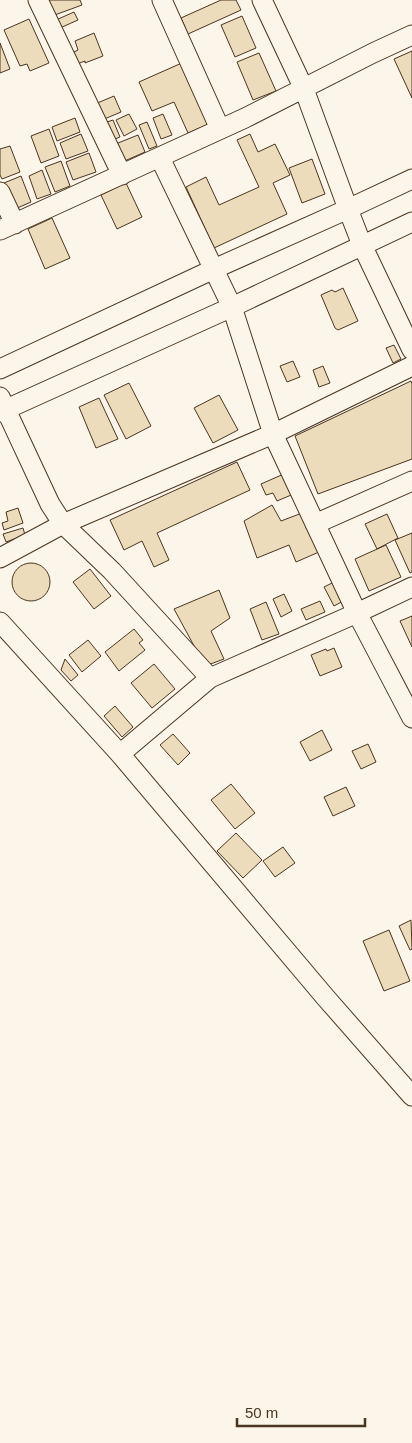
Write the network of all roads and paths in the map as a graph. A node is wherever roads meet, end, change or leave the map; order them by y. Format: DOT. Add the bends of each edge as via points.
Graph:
graph roads {
  1 [pos="38,0"];
  2 [pos="162,0"];
  3 [pos="262,0"];
  4 [pos="412,35"];
  5 [pos="304,89"];
  6 [pos="220,130"];
  7 [pos="160,158"];
  8 [pos="122,175"];
  9 [pos="412,179"];
  10 [pos="0,192"];
  11 [pos="348,209"];
  12 [pos="412,222"];
  13 [pos="7,227"];
  14 [pos="362,245"];
  15 [pos="214,269"];
  16 [pos="232,306"];
  17 [pos="412,350"];
  18 [pos="412,366"];
  19 [pos="0,369"];
  20 [pos="2,406"];
  21 [pos="273,434"];
  22 [pos="412,481"];
  23 [pos="63,524"];
  24 [pos="315,524"];
  25 [pos="0,558"];
  26 [pos="412,587"];
  27 [pos="357,613"];
  28 [pos="0,622"];
  29 [pos="210,678"];
  30 [pos="412,718"];
  31 [pos="120,754"];
  32 [pos="412,1096"];
  1 -- 8 [label="street"];
  2 -- 6 [label="street"];
  3 -- 5 [label="street"];
  4 -- 5 [label="street"];
  5 -- 6 [label="street"];
  5 -- 11 [label="street"];
  6 -- 7 [label="street"];
  7 -- 8 [label="street"];
  7 -- 15 [label="street"];
  8 -- 13 [label="street"];
  9 -- 11 [label="street"];
  10 -- 13 [label="street"];
  11 -- 14 [label="street"];
  11 -- 15 [label="street"];
  12 -- 14 [label="street"];
  14 -- 16 [label="street"];
  14 -- 17 [label="street"];
  15 -- 16 [label="street"];
  15 -- 19 [label="street"];
  16 -- 20 [label="street"];
  16 -- 21 [label="street"];
  18 -- 21 [label="street"];
  20 -- 23 [label="street"];
  21 -- 23 [label="street"];
  21 -- 24 [label="street"];
  22 -- 24 [label="street"];
  23 -- 25 [label="street"];
  23 -- 29 [label="street" via="124,583"];
  24 -- 27 [label="street"];
  26 -- 27 [label="street"];
  27 -- 29 [label="street"];
  27 -- 30 [label="street"];
  28 -- 31 [label="street"];
  29 -- 31 [label="street"];
  31 -- 32 [label="street"];
}
